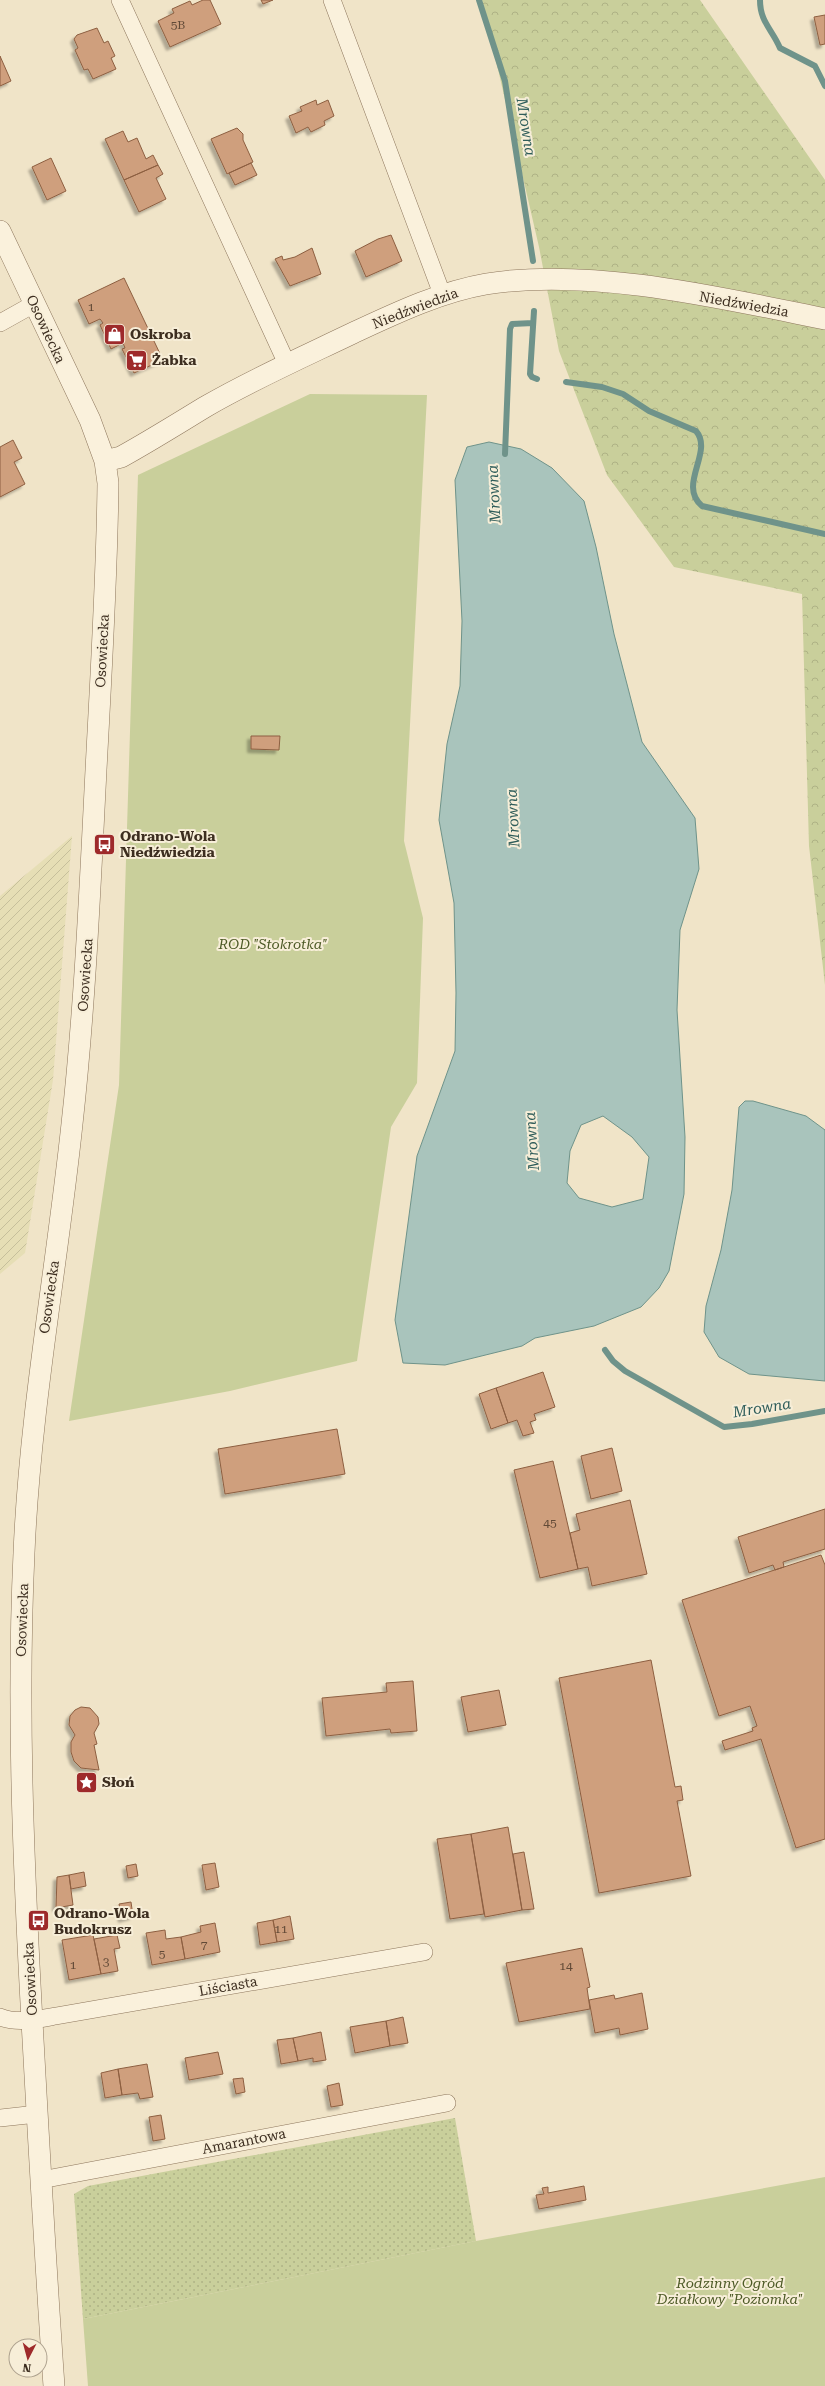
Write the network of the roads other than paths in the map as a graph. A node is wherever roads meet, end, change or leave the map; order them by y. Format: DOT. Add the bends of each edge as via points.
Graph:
graph roads {
  1 [pos="120,0"];
  2 [pos="332,0"];
  3 [pos="0,232"];
  4 [pos="442,294"];
  5 [pos="34,304"];
  6 [pos="825,319"];
  7 [pos="0,323"];
  8 [pos="287,364"];
  9 [pos="106,461"];
  10 [pos="424,1952"];
  11 [pos="0,2017"];
  12 [pos="32,2020"];
  13 [pos="447,2103"];
  14 [pos="37,2114"];
  15 [pos="0,2118"];
  16 [pos="40,2180"];
  17 [pos="54,2386"];
  1 -- 8 [label="street"];
  2 -- 4 [label="street"];
  3 -- 5 [label="street, Osowiecka"];
  4 -- 6 [label="street, Niedźwiedzia" via="487,284 537,280 621,283"];
  4 -- 8 [label="street, Niedźwiedzia"];
  5 -- 7 [label="street"];
  5 -- 9 [label="street, Osowiecka" via="90,420"];
  8 -- 9 [label="street, Niedźwiedzia" via="206,406 121,457"];
  9 -- 12 [label="street, Osowiecka" via="108,524 84,998 71,1136 38,1389 24,1549 20,1679 21,1752"];
  10 -- 12 [label="street, Liściasta"];
  11 -- 12 [label="street, Liściasta" via="7,2020"];
  12 -- 14 [label="street, Osowiecka"];
  13 -- 16 [label="street, Amarantowa"];
  14 -- 15 [label="street"];
  14 -- 16 [label="street, Osowiecka"];
  16 -- 17 [label="street, Osowiecka"];
}
